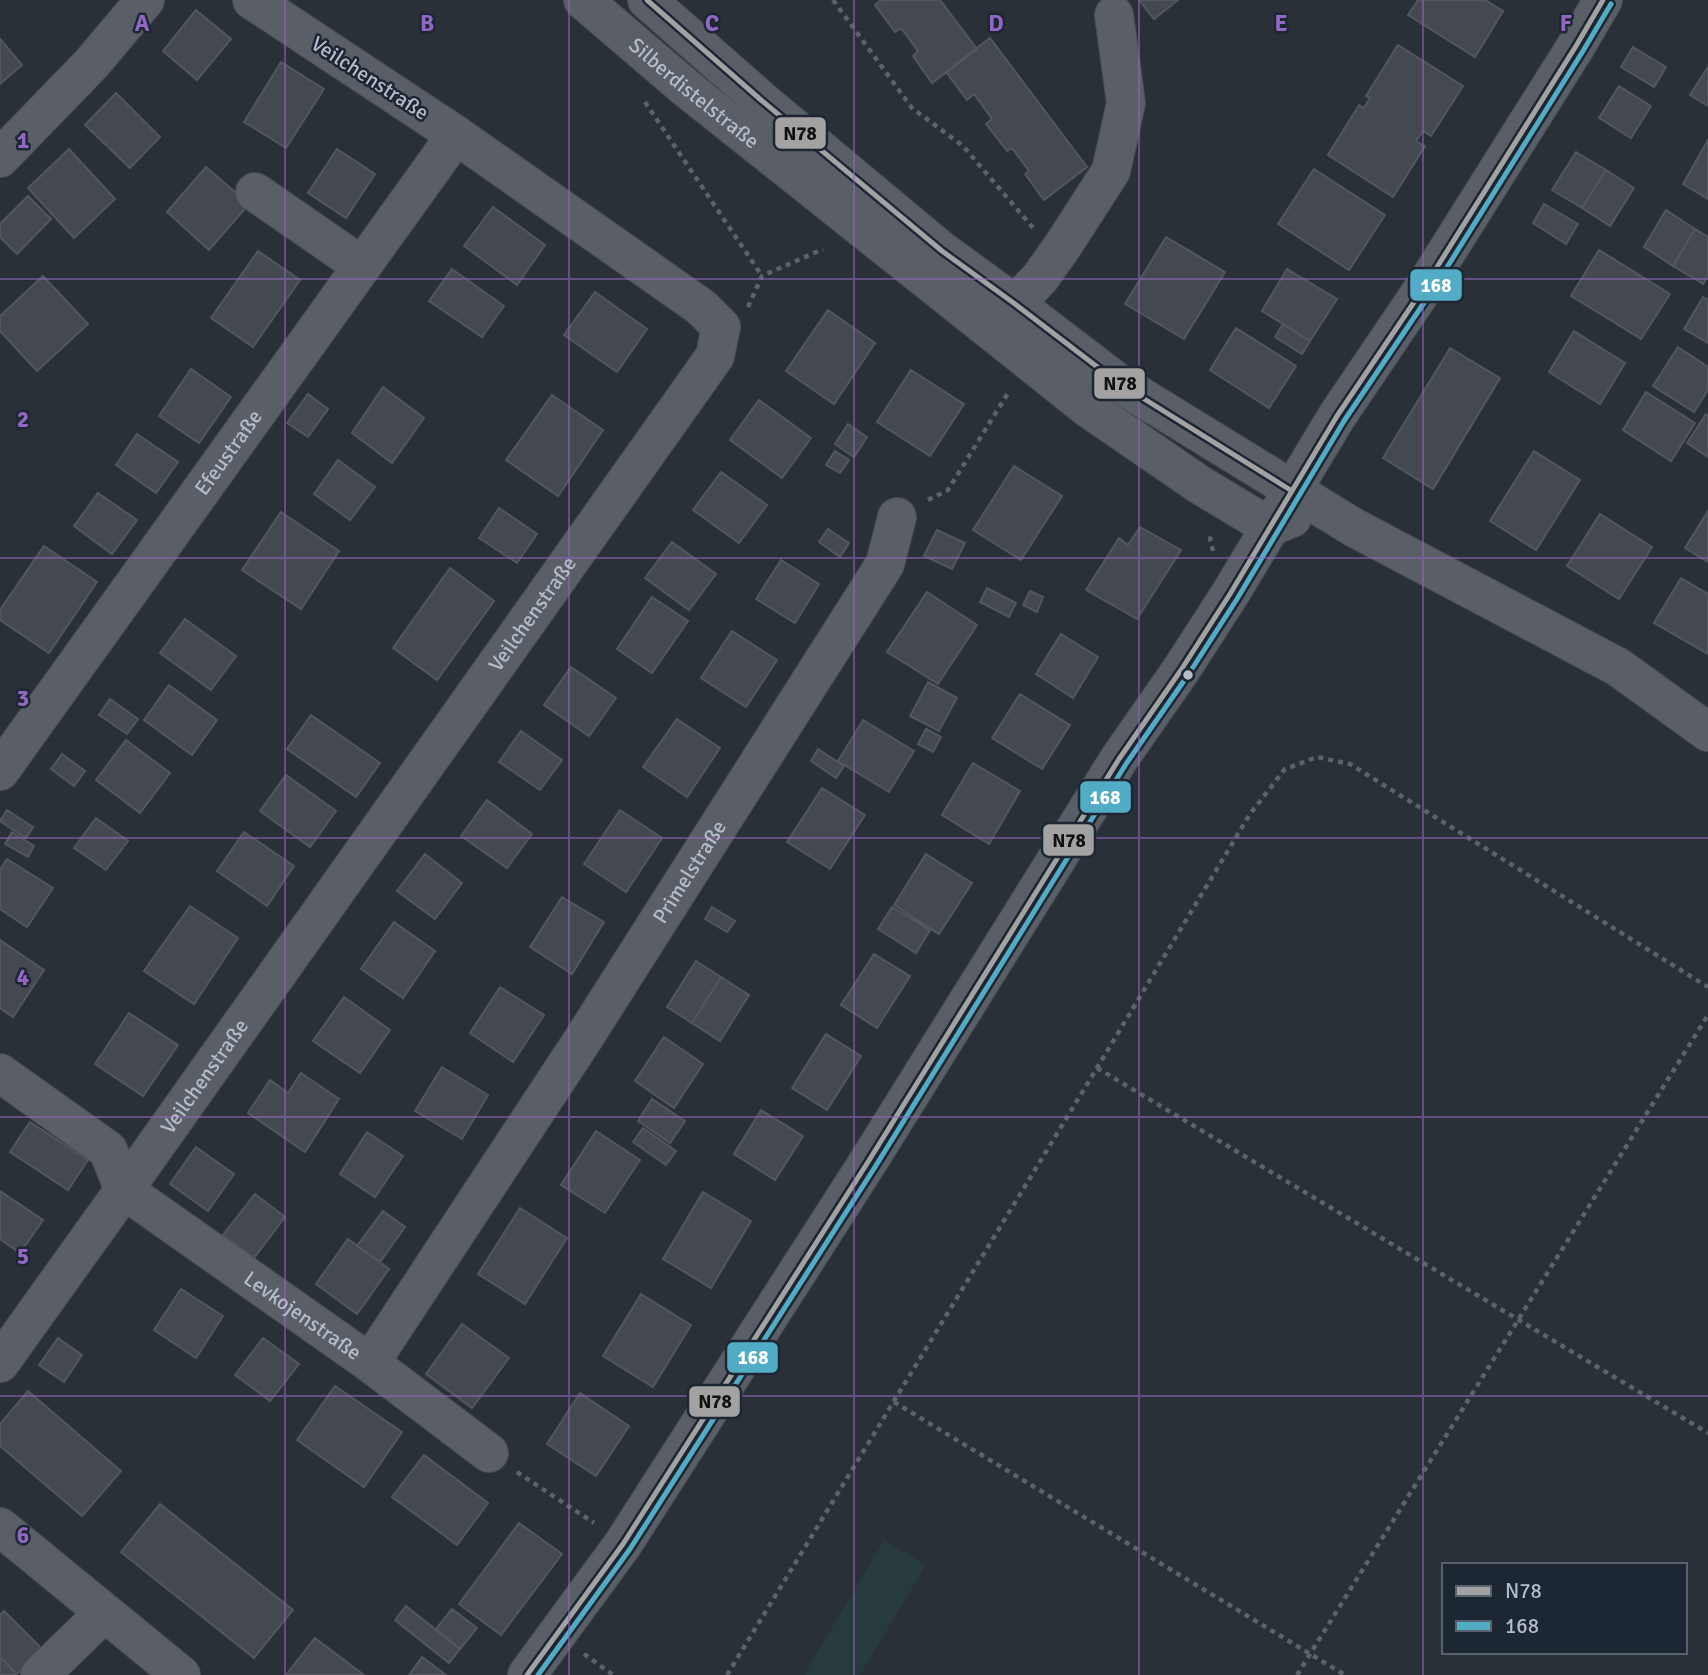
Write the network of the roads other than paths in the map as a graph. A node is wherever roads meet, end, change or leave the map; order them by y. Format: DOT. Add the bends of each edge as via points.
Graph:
graph roads {
  1 [pos="145,0"];
  2 [pos="252,0"];
  3 [pos="583,0"];
  4 [pos="648,0"];
  5 [pos="1603,0"];
  6 [pos="1114,15"];
  7 [pos="456,135"];
  8 [pos="0,158"];
  9 [pos="255,192"];
  10 [pos="362,266"];
  11 [pos="1016,304"];
  12 [pos="1306,499"];
  13 [pos="897,517"];
  14 [pos="1270,527"];
  15 [pos="1708,732"];
  16 [pos="0,771"];
  17 [pos="0,1073"];
  18 [pos="124,1190"];
  19 [pos="0,1363"];
  20 [pos="370,1363"];
  21 [pos="489,1453"];
  22 [pos="0,1527"];
  23 [pos="104,1613"];
  24 [pos="40,1675"];
  25 [pos="181,1675"];
  26 [pos="527,1675"];
  1 -- 8 [label="street" via="92,64"];
  2 -- 7 [label="street, Veilchenstraße"];
  3 -- 14 [label="street, Silberdistelstraße" via="686,88 1088,408"];
  4 -- 11 [label="street, Silberdistelstraße" via="942,251"];
  5 -- 12 [label="street" via="1427,282 1337,416"];
  6 -- 11 [label="street" via="1126,103 1111,171 1040,278"];
  7 -- 10 [label="street, Efeustraße"];
  7 -- 18 [label="street, Veilchenstraße" via="701,307 721,327 715,356"];
  9 -- 10 [label="street"];
  10 -- 16 [label="street, Efeustraße"];
  11 -- 12 [label="street, Silberdistelstraße" via="1117,382"];
  12 -- 14 [label="street"];
  12 -- 15 [label="street, Silberdistelstraße" via="1618,667"];
  13 -- 20 [label="street, Primelstraße" via="885,564 582,1041"];
  14 -- 26 [label="street" via="623,1544"];
  17 -- 18 [label="street" via="108,1150"];
  18 -- 19 [label="street, Veilchenstraße"];
  18 -- 20 [label="street, Levkojenstraße"];
  20 -- 21 [label="street, Levkojenstraße"];
  22 -- 23 [label="street"];
  23 -- 24 [label="street"];
  23 -- 25 [label="street"];
}
